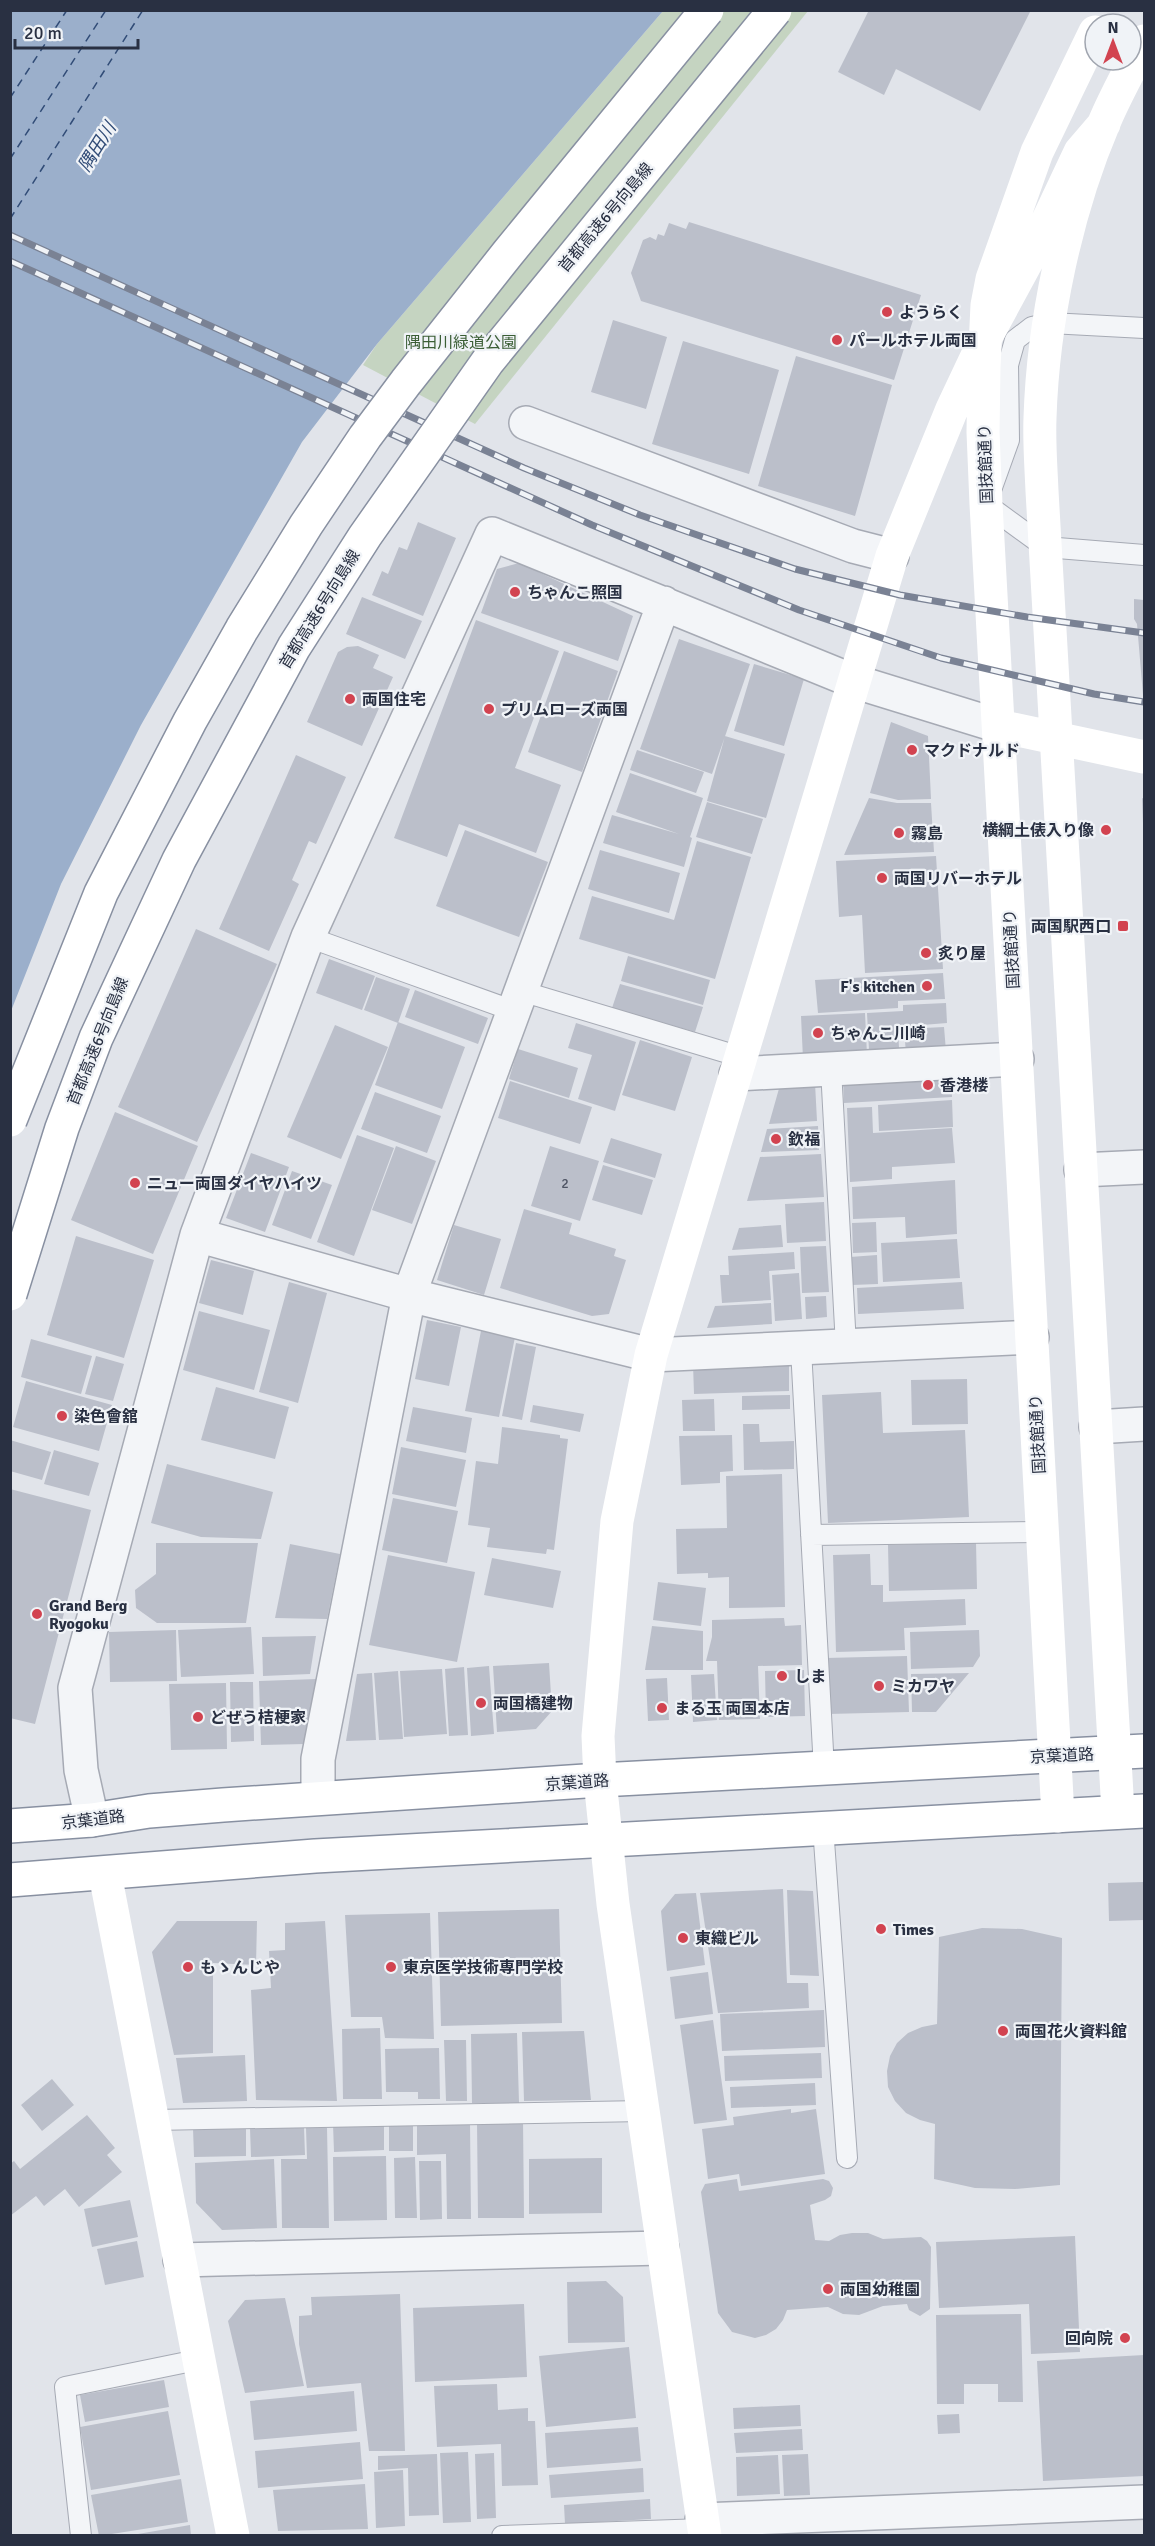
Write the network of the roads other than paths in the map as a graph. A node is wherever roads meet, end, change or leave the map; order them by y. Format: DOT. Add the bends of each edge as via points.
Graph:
graph roads {
  1 [pos="707,10"];
  2 [pos="775,10"];
  3 [pos="1144,41"];
  4 [pos="1083,57"];
  5 [pos="1104,123"];
  6 [pos="992,279"];
  7 [pos="1050,323"];
  8 [pos="1144,328"];
  9 [pos="985,339"];
  10 [pos="952,409"];
  11 [pos="526,423"];
  12 [pos="987,504"];
  13 [pos="1045,547"];
  14 [pos="1144,555"];
  15 [pos="892,556"];
  16 [pos="664,603"];
  17 [pos="853,681"];
  18 [pos="999,726"];
  19 [pos="1057,740"];
  20 [pos="1144,757"];
  21 [pos="308,937"];
  22 [pos="518,1001"];
  23 [pos="1017,1059"];
  24 [pos="738,1066"];
  25 [pos="831,1069"];
  26 [pos="10,1120"];
  27 [pos="1144,1167"];
  28 [pos="1081,1170"];
  29 [pos="197,1235"];
  30 [pos="10,1294"];
  31 [pos="409,1295"];
  32 [pos="1032,1337"];
  33 [pos="846,1346"];
  34 [pos="801,1349"];
  35 [pos="651,1355"];
  36 [pos="1144,1424"];
  37 [pos="1096,1426"];
  38 [pos="1042,1533"];
  39 [pos="811,1535"];
  40 [pos="1129,1752"];
  41 [pos="1054,1755"];
  42 [pos="824,1769"];
  43 [pos="600,1780"];
  44 [pos="318,1798"];
  45 [pos="1131,1811"];
  46 [pos="1058,1815"];
  47 [pos="92,1820"];
  48 [pos="10,1826"];
  49 [pos="823,1827"];
  50 [pos="606,1839"];
  51 [pos="105,1874"];
  52 [pos="10,1880"];
  53 [pos="643,2111"];
  54 [pos="154,2120"];
  55 [pos="846,2158"];
  56 [pos="662,2248"];
  57 [pos="180,2260"];
  58 [pos="197,2360"];
  59 [pos="1144,2502"];
  60 [pos="704,2528"];
  61 [pos="81,2535"];
  62 [pos="233,2535"];
  63 [pos="502,2535"];
  1 -- 26 [label="main road, bridge" via="406,382 306,525 190,721 101,893"];
  2 -- 30 [label="main road, 首都高速6号向島線, bridge" via="488,361 365,536 294,646 179,860 96,1038 62,1128"];
  3 -- 5 [label="main road"];
  4 -- 6 [label="main road, 国技館通り" via="1037,152"];
  5 -- 7 [label="main road" via="1076,203"];
  5 -- 9 [label="main road" via="1080,152"];
  6 -- 9 [label="main road, 国技館通り"];
  6 -- 10 [label="main road"];
  7 -- 8 [label="lane"];
  7 -- 9 [label="lane" via="1012,329"];
  7 -- 12 [label="lane" via="1032,327 1016,340 1008,365 1009,440"];
  7 -- 13 [label="main road" via="1040,419"];
  9 -- 10 [label="main road"];
  9 -- 12 [label="main road, 国技館通り" via="983,432"];
  10 -- 15 [label="main road"];
  11 -- 15 [label="street" via="853,546"];
  12 -- 13 [label="lane"];
  12 -- 18 [label="main road, 国技館通り"];
  13 -- 14 [label="lane"];
  13 -- 19 [label="main road"];
  15 -- 17 [label="main road"];
  16 -- 17 [label="street"];
  16 -- 21 [label="street" via="492,534"];
  16 -- 22 [label="street"];
  17 -- 18 [label="street"];
  17 -- 24 [label="main road"];
  18 -- 19 [label="main road"];
  18 -- 23 [label="main road, 国技館通り"];
  19 -- 20 [label="main road"];
  19 -- 28 [label="main road"];
  21 -- 22 [label="lane"];
  21 -- 29 [label="street"];
  22 -- 24 [label="lane"];
  22 -- 31 [label="street"];
  23 -- 25 [label="street"];
  23 -- 32 [label="main road, 国技館通り"];
  24 -- 25 [label="street"];
  24 -- 35 [label="main road"];
  25 -- 33 [label="lane"];
  27 -- 28 [label="street"];
  28 -- 37 [label="main road"];
  29 -- 31 [label="street"];
  29 -- 47 [label="street" via="75,1688 81,1770"];
  31 -- 35 [label="street"];
  31 -- 44 [label="street" via="318,1760"];
  32 -- 33 [label="street"];
  32 -- 38 [label="main road, 国技館通り"];
  33 -- 34 [label="street"];
  34 -- 35 [label="street"];
  34 -- 39 [label="lane"];
  35 -- 43 [label="main road" via="617,1521 598,1736"];
  36 -- 37 [label="street"];
  37 -- 40 [label="main road"];
  38 -- 39 [label="lane"];
  38 -- 41 [label="main road, 国技館通り"];
  39 -- 42 [label="lane"];
  40 -- 41 [label="main road, 京葉道路"];
  40 -- 45 [label="main road"];
  41 -- 42 [label="main road, 京葉道路"];
  41 -- 46 [label="main road, 国技館通り"];
  42 -- 43 [label="main road, 京葉道路"];
  43 -- 44 [label="main road, 京葉道路"];
  43 -- 50 [label="main road"];
  44 -- 47 [label="main road, 京葉道路" via="149,1811"];
  45 -- 46 [label="main road"];
  46 -- 49 [label="main road"];
  47 -- 48 [label="main road, 京葉道路"];
  49 -- 50 [label="main road"];
  49 -- 55 [label="lane"];
  50 -- 51 [label="main road" via="315,1856"];
  50 -- 53 [label="main road"];
  51 -- 52 [label="main road"];
  51 -- 54 [label="main road"];
  53 -- 54 [label="lane"];
  53 -- 56 [label="main road"];
  54 -- 57 [label="main road"];
  56 -- 57 [label="street"];
  56 -- 60 [label="main road"];
  57 -- 58 [label="main road"];
  58 -- 61 [label="lane" via="65,2387"];
  58 -- 62 [label="main road"];
  59 -- 60 [label="street"];
  60 -- 63 [label="lane"];
}
